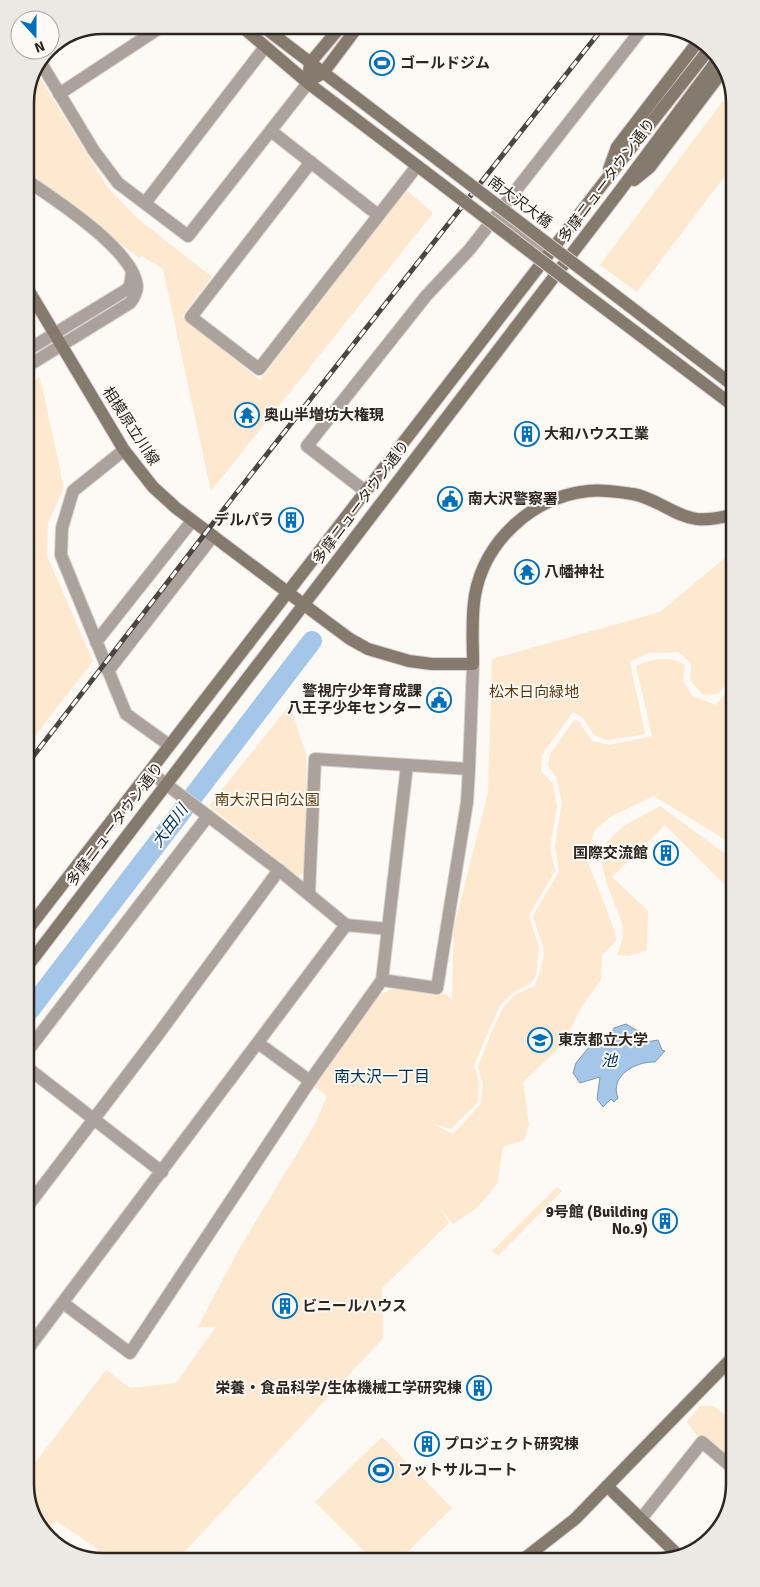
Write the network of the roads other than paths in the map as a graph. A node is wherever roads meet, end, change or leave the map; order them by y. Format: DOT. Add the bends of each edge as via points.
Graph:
graph roads {
  1 [pos="150,34"];
  2 [pos="250,34"];
  3 [pos="273,34"];
  4 [pos="334,34"];
  5 [pos="352,34"];
  6 [pos="638,34"];
  7 [pos="695,45"];
  8 [pos="265,47"];
  9 [pos="706,54"];
  10 [pos="310,63"];
  11 [pos="714,64"];
  12 [pos="43,68"];
  13 [pos="323,72"];
  14 [pos="720,74"];
  15 [pos="308,83"];
  16 [pos="59,94"];
  17 [pos="271,130"];
  18 [pos="311,162"];
  19 [pos="417,166"];
  20 [pos="605,181"];
  21 [pos="34,185"];
  22 [pos="619,192"];
  23 [pos="144,203"];
  24 [pos="378,215"];
  25 [pos="496,216"];
  26 [pos="547,255"];
  27 [pos="132,272"];
  28 [pos="34,299"];
  29 [pos="54,333"];
  30 [pos="62,345"];
  31 [pos="34,346"];
  32 [pos="34,362"];
  33 [pos="726,380"];
  34 [pos="726,401"];
  35 [pos="124,450"];
  36 [pos="365,491"];
  37 [pos="726,516"];
  38 [pos="192,521"];
  39 [pos="213,536"];
  40 [pos="287,592"];
  41 [pos="304,605"];
  42 [pos="96,642"];
  43 [pos="473,664"];
  44 [pos="108,671"];
  45 [pos="169,745"];
  46 [pos="407,765"];
  47 [pos="470,769"];
  48 [pos="150,772"];
  49 [pos="166,784"];
  50 [pos="204,813"];
  51 [pos="279,870"];
  52 [pos="309,894"];
  53 [pos="34,921"];
  54 [pos="346,925"];
  55 [pos="388,929"];
  56 [pos="34,957"];
  57 [pos="382,980"];
  58 [pos="34,1041"];
  59 [pos="258,1043"];
  60 [pos="34,1073"];
  61 [pos="310,1081"];
  62 [pos="94,1119"];
  63 [pos="162,1172"];
  64 [pos="34,1198"];
  65 [pos="63,1303"];
  66 [pos="34,1341"];
  67 [pos="726,1364"];
  68 [pos="726,1462"];
  69 [pos="607,1486"];
  70 [pos="641,1519"];
  71 [pos="674,1551"];
  72 [pos="532,1553"];
  1 -- 16 [label="street"];
  2 -- 8 [label="main road"];
  3 -- 10 [label="main road, 南大沢大橋"];
  4 -- 10 [label="main road"];
  5 -- 13 [label="main road"];
  6 -- 25 [label="street"];
  7 -- 20 [label="main road" via="617,147"];
  8 -- 15 [label="main road"];
  8 -- 23 [label="street"];
  9 -- 20 [label="main road, 多摩ニュータウン通り"];
  10 -- 13 [label="main road, 南大沢大橋"];
  10 -- 15 [label="main road"];
  11 -- 22 [label="main road, 多摩ニュータウン通り"];
  12 -- 16 [label="street"];
  13 -- 15 [label="main road"];
  13 -- 33 [label="main road, 南大沢大橋, bridge"];
  14 -- 22 [label="main road" via="650,167"];
  15 -- 17 [label="street"];
  15 -- 19 [label="main road"];
  16 -- 23 [label="street" via="118,183"];
  17 -- 18 [label="street"];
  17 -- 23 [label="street" via="188,236"];
  18 -- 24 [label="street"];
  18 -- 24 [label="street" via="191,317 259,369"];
  19 -- 24 [label="street"];
  19 -- 34 [label="main road, bridge"];
  20 -- 26 [label="main road, 多摩ニュータウン通り"];
  21 -- 27 [label="street" via="94,229"];
  22 -- 41 [label="main road, 多摩ニュータウン通り"];
  25 -- 26 [label="street"];
  25 -- 36 [label="street" via="426,296 307,446"];
  26 -- 36 [label="main road, 多摩ニュータウン通り"];
  27 -- 29 [label="street" via="130,286 126,290"];
  27 -- 30 [label="street" via="137,288 130,303"];
  28 -- 29 [label="main road, 相模原立川線"];
  29 -- 30 [label="main road, 相模原立川線"];
  29 -- 31 [label="street"];
  30 -- 32 [label="street"];
  30 -- 35 [label="main road, 相模原立川線"];
  35 -- 38 [label="main road, 相模原立川線" via="153,488"];
  35 -- 42 [label="street" via="73,492 62,528 61,555"];
  36 -- 40 [label="main road, 多摩ニュータウン通り"];
  37 -- 43 [label="main road" via="696,519 635,494 606,491 568,495 532,511 518,521 494,549 479,581 473,608"];
  38 -- 39 [label="main road, 相模原立川線"];
  38 -- 42 [label="street"];
  39 -- 40 [label="main road, 相模原立川線"];
  39 -- 44 [label="street"];
  40 -- 41 [label="main road, 相模原立川線"];
  40 -- 45 [label="main road, 多摩ニュータウン通り"];
  41 -- 43 [label="main road, 相模原立川線" via="350,639 388,656 432,664"];
  41 -- 49 [label="main road, 多摩ニュータウン通り"];
  42 -- 44 [label="street"];
  43 -- 47 [label="street"];
  44 -- 45 [label="street" via="126,714"];
  45 -- 48 [label="main road, 多摩ニュータウン通り"];
  46 -- 47 [label="street"];
  46 -- 52 [label="street" via="315,759"];
  46 -- 55 [label="street"];
  47 -- 57 [label="street" via="437,988"];
  48 -- 49 [label="street"];
  48 -- 53 [label="main road, 多摩ニュータウン通り"];
  49 -- 50 [label="street"];
  49 -- 56 [label="main road, 多摩ニュータウン通り"];
  50 -- 51 [label="street"];
  50 -- 58 [label="street"];
  51 -- 52 [label="street"];
  51 -- 62 [label="street"];
  52 -- 54 [label="street"];
  54 -- 55 [label="street"];
  54 -- 59 [label="street"];
  55 -- 57 [label="street"];
  57 -- 61 [label="street"];
  59 -- 61 [label="street"];
  59 -- 63 [label="street"];
  60 -- 62 [label="street"];
  61 -- 65 [label="street" via="130,1353"];
  62 -- 63 [label="street"];
  62 -- 64 [label="street"];
  63 -- 65 [label="street"];
  65 -- 66 [label="street"];
  67 -- 69 [label="main road"];
  68 -- 70 [label="street" via="702,1442"];
  69 -- 70 [label="main road"];
  69 -- 72 [label="main road" via="556,1536"];
  70 -- 71 [label="main road"];
}
